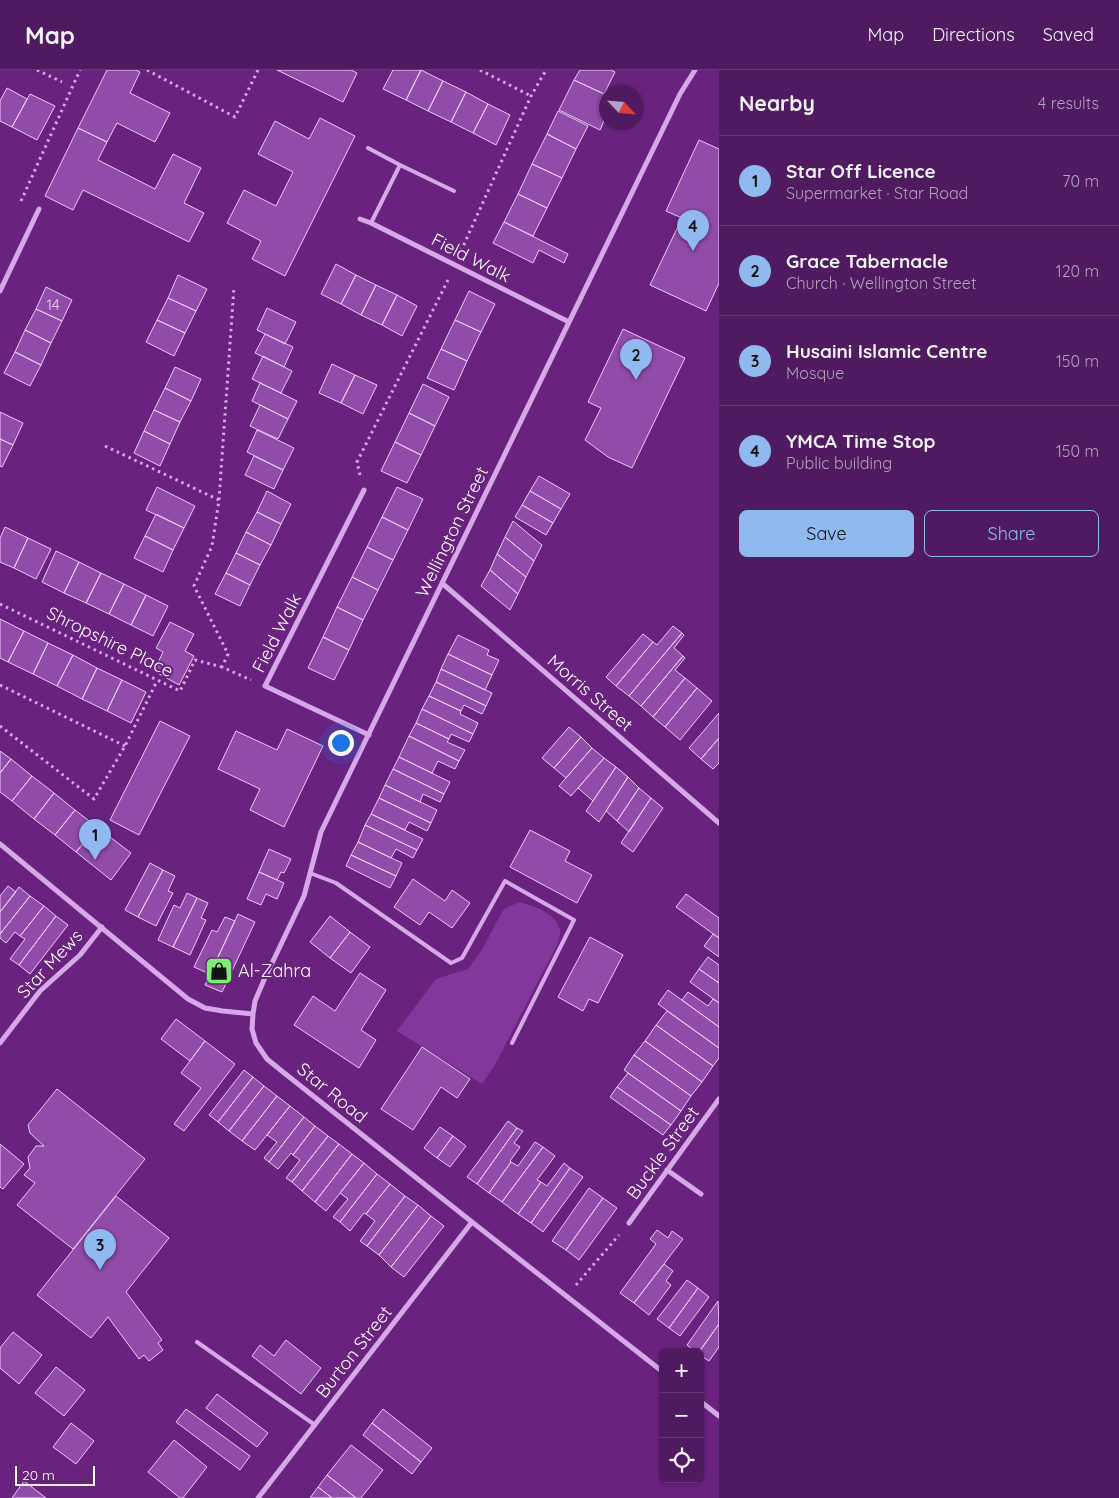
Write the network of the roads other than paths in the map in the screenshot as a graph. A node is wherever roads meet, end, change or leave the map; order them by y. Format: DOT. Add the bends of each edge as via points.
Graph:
graph roads {
  1 [pos="695,70"];
  2 [pos="368,148"];
  3 [pos="400,165"];
  4 [pos="454,191"];
  5 [pos="39,209"];
  6 [pos="360,219"];
  7 [pos="371,223"];
  8 [pos="0,291"];
  9 [pos="570,322"];
  10 [pos="364,490"];
  11 [pos="442,584"];
  12 [pos="369,735"];
  13 [pos="719,823"];
  14 [pos="0,844"];
  15 [pos="310,873"];
  16 [pos="102,927"];
  17 [pos="253,1014"];
  18 [pos="0,1043"];
  19 [pos="512,1043"];
  20 [pos="719,1099"];
  21 [pos="667,1170"];
  22 [pos="701,1194"];
  23 [pos="472,1222"];
  24 [pos="629,1222"];
  25 [pos="197,1342"];
  26 [pos="659,1369"];
  27 [pos="704,1404"];
  28 [pos="719,1416"];
  29 [pos="315,1425"];
  30 [pos="258,1498"];
  1 -- 9 [label="street, Wellington Street" via="680,94"];
  2 -- 3 [label="lane"];
  3 -- 4 [label="lane"];
  3 -- 7 [label="lane"];
  5 -- 8 [label="street"];
  6 -- 7 [label="street, Field Walk"];
  7 -- 9 [label="street, Field Walk"];
  9 -- 11 [label="street, Wellington Street"];
  10 -- 12 [label="street, Field Walk" via="265,686"];
  11 -- 12 [label="street, Wellington Street"];
  11 -- 13 [label="street, Morris Street"];
  12 -- 15 [label="street, Wellington Street" via="321,832"];
  14 -- 16 [label="street"];
  15 -- 17 [label="street, Wellington Street" via="304,896 255,1000"];
  15 -- 19 [label="lane" via="336,884 451,962 462,958 505,881 574,920"];
  16 -- 17 [label="street" via="188,1000 205,1008"];
  16 -- 18 [label="street, Star Mews" via="80,955 40,991"];
  17 -- 23 [label="street, Star Road" via="256,1044 267,1059"];
  20 -- 21 [label="street, Buckle Street"];
  21 -- 22 [label="street"];
  21 -- 24 [label="street, Buckle Street"];
  23 -- 26 [label="street, Star Road"];
  23 -- 29 [label="street, Burton Street"];
  25 -- 29 [label="lane"];
  27 -- 28 [label="street"];
  29 -- 30 [label="street, Burton Street"];
}
